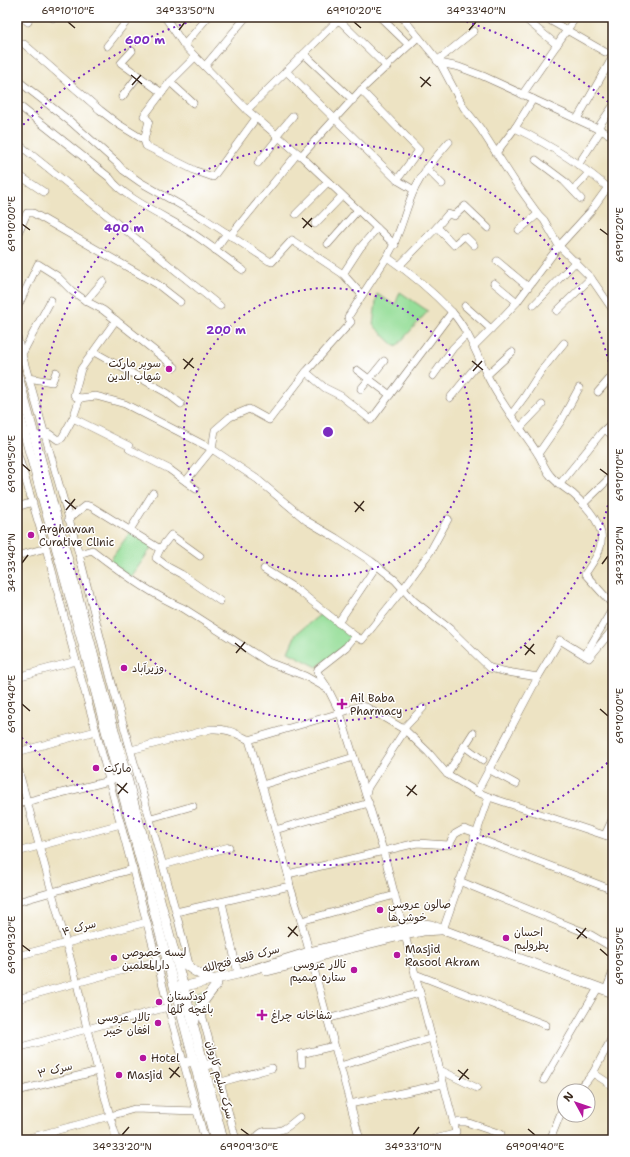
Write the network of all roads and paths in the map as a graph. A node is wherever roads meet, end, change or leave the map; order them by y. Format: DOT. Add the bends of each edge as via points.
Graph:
graph roads {
  1 [pos="22,17"];
  2 [pos="130,17"];
  3 [pos="166,17"];
  4 [pos="208,17"];
  5 [pos="246,17"];
  6 [pos="380,17"];
  7 [pos="402,17"];
  8 [pos="523,17"];
  9 [pos="576,17"];
  10 [pos="551,21"];
  11 [pos="28,22"];
  12 [pos="474,31"];
  13 [pos="567,31"];
  14 [pos="418,37"];
  15 [pos="557,44"];
  16 [pos="17,45"];
  17 [pos="184,45"];
  18 [pos="409,45"];
  19 [pos="107,46"];
  20 [pos="132,51"];
  21 [pos="605,52"];
  22 [pos="304,54"];
  23 [pos="195,56"];
  24 [pos="613,61"];
  25 [pos="438,62"];
  26 [pos="205,66"];
  27 [pos="387,67"];
  28 [pos="286,71"];
  29 [pos="138,76"];
  30 [pos="17,80"];
  31 [pos="170,82"];
  32 [pos="361,90"];
  33 [pos="162,93"];
  34 [pos="522,95"];
  35 [pos="122,97"];
  36 [pos="533,99"];
  37 [pos="353,100"];
  38 [pos="193,103"];
  39 [pos="17,104"];
  40 [pos="613,106"];
  41 [pos="247,110"];
  42 [pos="293,116"];
  43 [pos="256,118"];
  44 [pos="334,119"];
  45 [pos="577,119"];
  46 [pos="515,128"];
  47 [pos="599,130"];
  48 [pos="613,136"];
  49 [pos="277,137"];
  50 [pos="144,140"];
  51 [pos="449,142"];
  52 [pos="17,143"];
  53 [pos="496,153"];
  54 [pos="299,155"];
  55 [pos="536,160"];
  56 [pos="258,163"];
  57 [pos="578,165"];
  58 [pos="426,168"];
  59 [pos="588,173"];
  60 [pos="17,174"];
  61 [pos="398,180"];
  62 [pos="328,182"];
  63 [pos="442,184"];
  64 [pos="414,190"];
  65 [pos="573,190"];
  66 [pos="610,190"];
  67 [pos="44,192"];
  68 [pos="342,196"];
  69 [pos="582,199"];
  70 [pos="358,210"];
  71 [pos="296,214"];
  72 [pos="538,214"];
  73 [pos="315,224"];
  74 [pos="437,227"];
  75 [pos="378,228"];
  76 [pos="488,228"];
  77 [pos="519,230"];
  78 [pos="17,235"];
  79 [pos="228,235"];
  80 [pos="328,244"];
  81 [pos="395,245"];
  82 [pos="474,245"];
  83 [pos="560,246"];
  84 [pos="215,250"];
  85 [pos="387,256"];
  86 [pos="497,261"];
  87 [pos="576,261"];
  88 [pos="400,265"];
  89 [pos="243,270"];
  90 [pos="343,274"];
  91 [pos="591,278"];
  92 [pos="103,281"];
  93 [pos="494,283"];
  94 [pos="527,286"];
  95 [pos="362,295"];
  96 [pos="51,300"];
  97 [pos="86,301"];
  98 [pos="180,302"];
  99 [pos="517,302"];
  100 [pos="534,304"];
  101 [pos="612,305"];
  102 [pos="220,306"];
  103 [pos="465,306"];
  104 [pos="17,308"];
  105 [pos="557,311"];
  106 [pos="452,312"];
  107 [pos="116,320"];
  108 [pos="491,329"];
  109 [pos="468,334"];
  110 [pos="17,337"];
  111 [pos="564,343"];
  112 [pos="474,346"];
  113 [pos="94,352"];
  114 [pos="512,352"];
  115 [pos="22,354"];
  116 [pos="481,360"];
  117 [pos="384,361"];
  118 [pos="175,367"];
  119 [pos="357,370"];
  120 [pos="17,372"];
  121 [pos="56,372"];
  122 [pos="306,372"];
  123 [pos="487,375"];
  124 [pos="613,375"];
  125 [pos="432,376"];
  126 [pos="28,378"];
  127 [pos="370,380"];
  128 [pos="579,388"];
  129 [pos="362,389"];
  130 [pos="598,392"];
  131 [pos="390,395"];
  132 [pos="80,398"];
  133 [pos="450,398"];
  134 [pos="181,404"];
  135 [pos="542,405"];
  136 [pos="17,406"];
  137 [pos="511,415"];
  138 [pos="73,418"];
  139 [pos="613,422"];
  140 [pos="520,428"];
  141 [pos="606,430"];
  142 [pos="44,434"];
  143 [pos="613,436"];
  144 [pos="34,437"];
  145 [pos="212,449"];
  146 [pos="30,452"];
  147 [pos="17,454"];
  148 [pos="538,454"];
  149 [pos="613,475"];
  150 [pos="186,481"];
  151 [pos="558,485"];
  152 [pos="196,489"];
  153 [pos="154,493"];
  154 [pos="34,502"];
  155 [pos="583,504"];
  156 [pos="17,507"];
  157 [pos="68,519"];
  158 [pos="448,519"];
  159 [pos="130,530"];
  160 [pos="46,548"];
  161 [pos="160,549"];
  162 [pos="78,554"];
  163 [pos="17,556"];
  164 [pos="200,556"];
  165 [pos="377,565"];
  166 [pos="264,569"];
  167 [pos="403,589"];
  168 [pos="220,601"];
  169 [pos="613,605"];
  170 [pos="613,608"];
  171 [pos="338,623"];
  172 [pos="613,629"];
  173 [pos="355,636"];
  174 [pos="85,637"];
  175 [pos="585,655"];
  176 [pos="76,661"];
  177 [pos="17,677"];
  178 [pos="538,678"];
  179 [pos="328,689"];
  180 [pos="114,691"];
  181 [pos="104,693"];
  182 [pos="423,708"];
  183 [pos="340,713"];
  184 [pos="404,730"];
  185 [pos="96,731"];
  186 [pos="473,733"];
  187 [pos="249,740"];
  188 [pos="464,746"];
  189 [pos="131,750"];
  190 [pos="17,752"];
  191 [pos="354,757"];
  192 [pos="484,760"];
  193 [pos="17,765"];
  194 [pos="488,769"];
  195 [pos="447,774"];
  196 [pos="118,777"];
  197 [pos="109,781"];
  198 [pos="516,784"];
  199 [pos="262,785"];
  200 [pos="477,792"];
  201 [pos="366,794"];
  202 [pos="489,797"];
  203 [pos="27,801"];
  204 [pos="369,803"];
  205 [pos="17,804"];
  206 [pos="193,806"];
  207 [pos="151,818"];
  208 [pos="613,818"];
  209 [pos="121,824"];
  210 [pos="275,830"];
  211 [pos="475,835"];
  212 [pos="605,835"];
  213 [pos="613,838"];
  214 [pos="39,846"];
  215 [pos="229,848"];
  216 [pos="383,850"];
  217 [pos="17,852"];
  218 [pos="163,865"];
  219 [pos="133,869"];
  220 [pos="288,874"];
  221 [pos="459,881"];
  222 [pos="290,886"];
  223 [pos="613,890"];
  224 [pos="52,892"];
  225 [pos="395,895"];
  226 [pos="17,902"];
  227 [pos="222,902"];
  228 [pos="176,912"];
  229 [pos="301,921"];
  230 [pos="146,922"];
  231 [pos="443,930"];
  232 [pos="404,932"];
  233 [pos="66,943"];
  234 [pos="613,948"];
  235 [pos="173,952"];
  236 [pos="17,956"];
  237 [pos="310,956"];
  238 [pos="157,961"];
  239 [pos="190,968"];
  240 [pos="613,972"];
  241 [pos="238,974"];
  242 [pos="415,974"];
  243 [pos="216,982"];
  244 [pos="78,983"];
  245 [pos="184,989"];
  246 [pos="605,990"];
  247 [pos="175,992"];
  248 [pos="420,993"];
  249 [pos="17,999"];
  250 [pos="168,1007"];
  251 [pos="200,1007"];
  252 [pos="327,1019"];
  253 [pos="546,1025"];
  254 [pos="194,1026"];
  255 [pos="87,1029"];
  256 [pos="613,1036"];
  257 [pos="432,1038"];
  258 [pos="334,1046"];
  259 [pos="17,1048"];
  260 [pos="193,1061"];
  261 [pos="184,1063"];
  262 [pos="215,1063"];
  263 [pos="302,1064"];
  264 [pos="203,1066"];
  265 [pos="340,1066"];
  266 [pos="272,1068"];
  267 [pos="440,1070"];
  268 [pos="98,1071"];
  269 [pos="593,1073"];
  270 [pos="544,1080"];
  271 [pos="221,1082"];
  272 [pos="585,1083"];
  273 [pos="443,1084"];
  274 [pos="613,1086"];
  275 [pos="477,1088"];
  276 [pos="17,1091"];
  277 [pos="350,1104"];
  278 [pos="197,1111"];
  279 [pos="110,1116"];
  280 [pos="300,1117"];
  281 [pos="453,1122"];
  282 [pos="557,1123"];
  283 [pos="211,1125"];
  284 [pos="202,1128"];
  285 [pos="501,1134"];
  286 [pos="21,1140"];
  287 [pos="117,1140"];
  288 [pos="205,1140"];
  289 [pos="215,1140"];
  290 [pos="223,1140"];
  291 [pos="236,1140"];
  292 [pos="254,1140"];
  293 [pos="360,1140"];
  294 [pos="431,1140"];
  295 [pos="550,1140"];
  1 -- 11 [label="street"];
  2 -- 19 [label="street"];
  3 -- 17 [label="street"];
  4 -- 17 [label="street"];
  5 -- 26 [label="street"];
  6 -- 18 [label="street"];
  7 -- 14 [label="street"];
  8 -- 15 [label="street"];
  9 -- 13 [label="street"];
  10 -- 13 [label="street"];
  12 -- 25 [label="street"];
  13 -- 15 [label="street"];
  13 -- 21 [label="street"];
  14 -- 18 [label="street"];
  14 -- 25 [label="street"];
  15 -- 34 [label="street"];
  16 -- 50 [label="street" via="24,44 100,110"];
  17 -- 23 [label="street"];
  18 -- 27 [label="street"];
  20 -- 29 [label="street" via="121,64"];
  22 -- 27 [label="street" via="337,22 341,22"];
  22 -- 28 [label="street"];
  22 -- 37 [label="street"];
  23 -- 26 [label="street"];
  23 -- 31 [label="street"];
  24 -- 45 [label="street" via="611,60"];
  25 -- 34 [label="street" via="465,69"];
  25 -- 53 [label="street" via="464,108"];
  26 -- 41 [label="street"];
  27 -- 32 [label="street"];
  28 -- 41 [label="street"];
  28 -- 44 [label="street"];
  29 -- 33 [label="street"];
  29 -- 35 [label="street"];
  30 -- 79 [label="street" via="71,122 123,170"];
  31 -- 33 [label="street"];
  31 -- 38 [label="street"];
  32 -- 37 [label="street"];
  32 -- 61 [label="street" via="419,150"];
  33 -- 50 [label="street" via="144,116 149,121"];
  34 -- 36 [label="street"];
  36 -- 45 [label="street"];
  36 -- 46 [label="street"];
  37 -- 44 [label="street"];
  39 -- 84 [label="street" via="110,178 114,184"];
  40 -- 47 [label="street"];
  41 -- 43 [label="street"];
  42 -- 49 [label="street"];
  43 -- 49 [label="street"];
  43 -- 50 [label="street" via="213,177 146,146"];
  44 -- 54 [label="street"];
  44 -- 61 [label="street"];
  45 -- 47 [label="street"];
  46 -- 53 [label="street"];
  46 -- 57 [label="street"];
  47 -- 48 [label="street"];
  47 -- 57 [label="street"];
  49 -- 54 [label="street"];
  49 -- 56 [label="street"];
  51 -- 58 [label="street"];
  52 -- 102 [label="street"];
  53 -- 72 [label="street"];
  54 -- 62 [label="street"];
  54 -- 79 [label="street"];
  55 -- 65 [label="street"];
  57 -- 59 [label="street"];
  58 -- 63 [label="street"];
  58 -- 64 [label="street"];
  59 -- 65 [label="street"];
  59 -- 66 [label="street"];
  60 -- 67 [label="street"];
  61 -- 64 [label="street"];
  62 -- 68 [label="street"];
  62 -- 71 [label="street"];
  64 -- 81 [label="street"];
  65 -- 69 [label="street"];
  66 -- 83 [label="street"];
  68 -- 70 [label="street"];
  68 -- 73 [label="street"];
  70 -- 75 [label="street"];
  70 -- 80 [label="street"];
  72 -- 77 [label="street"];
  72 -- 83 [label="street"];
  74 -- 76 [label="street" via="448,214 454,216 465,206"];
  74 -- 82 [label="street" via="454,245 463,237"];
  74 -- 88 [label="street"];
  75 -- 81 [label="street"];
  75 -- 90 [label="street" via="360,248"];
  78 -- 98 [label="street" via="27,213 33,213 157,284"];
  79 -- 84 [label="street"];
  79 -- 90 [label="street" via="269,262 272,262 292,240"];
  81 -- 85 [label="street"];
  83 -- 87 [label="street"];
  83 -- 94 [label="street"];
  84 -- 89 [label="street"];
  85 -- 88 [label="street"];
  85 -- 95 [label="street"];
  86 -- 94 [label="street"];
  87 -- 91 [label="street"];
  87 -- 100 [label="street"];
  88 -- 106 [label="street"];
  90 -- 95 [label="street"];
  91 -- 101 [label="street"];
  91 -- 105 [label="street"];
  92 -- 97 [label="street"];
  93 -- 99 [label="street"];
  94 -- 99 [label="street"];
  95 -- 122 [label="street" via="348,317 351,322"];
  96 -- 115 [label="street"];
  97 -- 104 [label="street" via="57,276 38,264"];
  97 -- 107 [label="street"];
  99 -- 108 [label="street"];
  103 -- 108 [label="street"];
  106 -- 109 [label="street"];
  106 -- 131 [label="street"];
  107 -- 113 [label="street"];
  107 -- 118 [label="street"];
  108 -- 112 [label="street"];
  109 -- 112 [label="street"];
  109 -- 125 [label="street" via="453,348"];
  110 -- 115 [label="street"];
  111 -- 137 [label="street"];
  112 -- 116 [label="street"];
  113 -- 132 [label="street" via="79,373 74,395"];
  113 -- 134 [label="street" via="167,392"];
  114 -- 123 [label="street"];
  115 -- 126 [label="street"];
  116 -- 123 [label="street"];
  116 -- 133 [label="street"];
  117 -- 127 [label="street"];
  119 -- 127 [label="street"];
  120 -- 144 [label="main road"];
  121 -- 126 [label="street" via="52,382"];
  122 -- 131 [label="street" via="369,420"];
  122 -- 145 [label="street" via="269,420 249,409 234,414 215,430"];
  123 -- 137 [label="street"];
  124 -- 130 [label="street"];
  126 -- 142 [label="street"];
  127 -- 129 [label="street"];
  127 -- 131 [label="street"];
  128 -- 148 [label="street" via="561,421"];
  132 -- 138 [label="street"];
  132 -- 145 [label="street" via="96,396 125,404"];
  135 -- 140 [label="street"];
  136 -- 146 [label="main road"];
  137 -- 140 [label="street"];
  138 -- 142 [label="street" via="62,438 58,440 48,433"];
  138 -- 150 [label="street" via="129,446 129,449 169,469"];
  139 -- 141 [label="street"];
  140 -- 148 [label="street"];
  141 -- 143 [label="street"];
  141 -- 151 [label="street"];
  142 -- 144 [label="street"];
  142 -- 157 [label="street"];
  144 -- 174 [label="main road"];
  145 -- 150 [label="street"];
  145 -- 165 [label="street" via="257,479 307,522"];
  146 -- 147 [label="street"];
  146 -- 174 [label="main road"];
  147 -- 154 [label="street"];
  148 -- 151 [label="street"];
  149 -- 155 [label="street"];
  150 -- 152 [label="street"];
  151 -- 155 [label="street"];
  153 -- 159 [label="street"];
  154 -- 156 [label="street"];
  154 -- 160 [label="street"];
  155 -- 169 [label="street" via="592,513 601,534 598,555 585,574"];
  157 -- 159 [label="street" via="86,505"];
  157 -- 162 [label="street"];
  158 -- 167 [label="street" via="430,552"];
  159 -- 161 [label="street"];
  160 -- 163 [label="street"];
  160 -- 176 [label="street"];
  161 -- 164 [label="street" via="170,535"];
  161 -- 168 [label="street" via="156,558"];
  162 -- 179 [label="street" via="92,550 128,577 183,608 268,662 305,676"];
  162 -- 180 [label="street"];
  165 -- 167 [label="street"];
  165 -- 171 [label="street"];
  166 -- 171 [label="street" via="299,592"];
  167 -- 173 [label="street" via="362,640"];
  167 -- 178 [label="street" via="414,602 450,629 490,668"];
  170 -- 175 [label="street"];
  171 -- 173 [label="street"];
  172 -- 175 [label="street" via="590,657"];
  173 -- 179 [label="street" via="346,647 318,669 317,672"];
  174 -- 181 [label="main road, سرک سلیم کاروان"];
  174 -- 196 [label="main road"];
  175 -- 178 [label="street" via="560,640"];
  176 -- 177 [label="street"];
  176 -- 185 [label="street"];
  178 -- 194 [label="street"];
  179 -- 183 [label="street"];
  180 -- 181 [label="main road"];
  180 -- 189 [label="street"];
  181 -- 235 [label="main road, سرک سلیم کاروان"];
  182 -- 184 [label="street"];
  183 -- 184 [label="street" via="360,706 366,707"];
  183 -- 187 [label="street"];
  183 -- 191 [label="street"];
  184 -- 195 [label="street"];
  184 -- 201 [label="street"];
  185 -- 190 [label="street"];
  185 -- 197 [label="street"];
  186 -- 188 [label="street"];
  187 -- 189 [label="street" via="232,731 211,728"];
  187 -- 199 [label="street"];
  188 -- 192 [label="street"];
  188 -- 195 [label="street"];
  189 -- 207 [label="street"];
  191 -- 199 [label="street"];
  191 -- 201 [label="street"];
  193 -- 203 [label="street"];
  194 -- 198 [label="street"];
  194 -- 200 [label="street"];
  195 -- 200 [label="street"];
  196 -- 197 [label="street"];
  196 -- 247 [label="main road"];
  197 -- 203 [label="street"];
  197 -- 209 [label="street"];
  199 -- 210 [label="street"];
  200 -- 202 [label="street"];
  201 -- 204 [label="street"];
  202 -- 211 [label="street"];
  202 -- 212 [label="street"];
  203 -- 205 [label="street"];
  203 -- 214 [label="street"];
  204 -- 210 [label="street"];
  204 -- 216 [label="street"];
  206 -- 207 [label="street"];
  207 -- 218 [label="street"];
  208 -- 212 [label="street"];
  209 -- 214 [label="street"];
  209 -- 219 [label="street"];
  210 -- 220 [label="street"];
  211 -- 216 [label="street" via="464,829 455,834 449,845 417,842"];
  211 -- 221 [label="street"];
  211 -- 223 [label="street"];
  212 -- 213 [label="street"];
  214 -- 217 [label="street"];
  214 -- 224 [label="street"];
  215 -- 218 [label="street"];
  216 -- 220 [label="street"];
  216 -- 225 [label="street"];
  218 -- 228 [label="street"];
  219 -- 224 [label="street"];
  219 -- 230 [label="street"];
  220 -- 222 [label="street"];
  221 -- 231 [label="street"];
  221 -- 234 [label="street" via="591,935"];
  222 -- 227 [label="street"];
  222 -- 229 [label="street"];
  224 -- 226 [label="street"];
  224 -- 233 [label="street"];
  225 -- 229 [label="street"];
  225 -- 232 [label="street"];
  227 -- 228 [label="street"];
  227 -- 241 [label="street"];
  228 -- 239 [label="street"];
  229 -- 237 [label="street"];
  230 -- 233 [label="street, سرک ۴"];
  230 -- 238 [label="street"];
  231 -- 232 [label="main road, سرک قلعه فتح‌الله" via="424,924"];
  231 -- 246 [label="main road, سرک قلعه فتح‌الله"];
  232 -- 237 [label="main road, سرک قلعه فتح‌الله"];
  232 -- 242 [label="street"];
  233 -- 236 [label="street, سرک ۴"];
  233 -- 244 [label="street"];
  235 -- 239 [label="main road"];
  235 -- 245 [label="main road, سرک سلیم کاروان"];
  237 -- 241 [label="main road, سرک قلعه فتح‌الله"];
  237 -- 243 [label="main road, سرک قلعه فتح‌الله"];
  237 -- 252 [label="street"];
  238 -- 244 [label="street"];
  238 -- 250 [label="street"];
  239 -- 243 [label="main road"];
  240 -- 246 [label="street"];
  241 -- 243 [label="main road, سرک قلعه فتح‌الله"];
  242 -- 248 [label="street"];
  242 -- 253 [label="street"];
  243 -- 245 [label="main road, سرک قلعه فتح‌الله"];
  243 -- 251 [label="main road"];
  244 -- 249 [label="street"];
  244 -- 255 [label="street"];
  245 -- 247 [label="main road, سرک قلعه فتح‌الله"];
  245 -- 254 [label="main road, سرک سلیم کاروان"];
  246 -- 270 [label="street"];
  247 -- 260 [label="main road"];
  248 -- 252 [label="street"];
  248 -- 257 [label="street"];
  250 -- 255 [label="street"];
  250 -- 261 [label="street"];
  251 -- 254 [label="main road"];
  251 -- 262 [label="street"];
  252 -- 258 [label="street"];
  254 -- 264 [label="main road, سرک سلیم کاروان"];
  255 -- 259 [label="street"];
  255 -- 268 [label="street"];
  256 -- 269 [label="street"];
  257 -- 265 [label="street"];
  257 -- 267 [label="street"];
  258 -- 263 [label="street" via="300,1054"];
  258 -- 265 [label="street"];
  260 -- 261 [label="main road"];
  260 -- 283 [label="main road"];
  261 -- 278 [label="street"];
  262 -- 264 [label="main road"];
  262 -- 271 [label="street"];
  264 -- 290 [label="main road, سرک سلیم کاروان"];
  265 -- 277 [label="street"];
  266 -- 271 [label="street"];
  267 -- 273 [label="street"];
  267 -- 275 [label="street"];
  268 -- 276 [label="street, سرک ۳"];
  268 -- 279 [label="street"];
  269 -- 272 [label="street"];
  269 -- 274 [label="street"];
  271 -- 291 [label="street"];
  273 -- 277 [label="street"];
  273 -- 281 [label="street"];
  277 -- 293 [label="street"];
  278 -- 279 [label="street" via="134,1109"];
  278 -- 284 [label="street"];
  279 -- 286 [label="street"];
  279 -- 287 [label="street"];
  280 -- 292 [label="street" via="280,1130 267,1130 258,1134"];
  281 -- 285 [label="street" via="466,1122"];
  281 -- 294 [label="street" via="456,1132 454,1134"];
  282 -- 295 [label="street"];
  283 -- 284 [label="main road"];
  283 -- 289 [label="main road"];
  284 -- 288 [label="street"];
}
